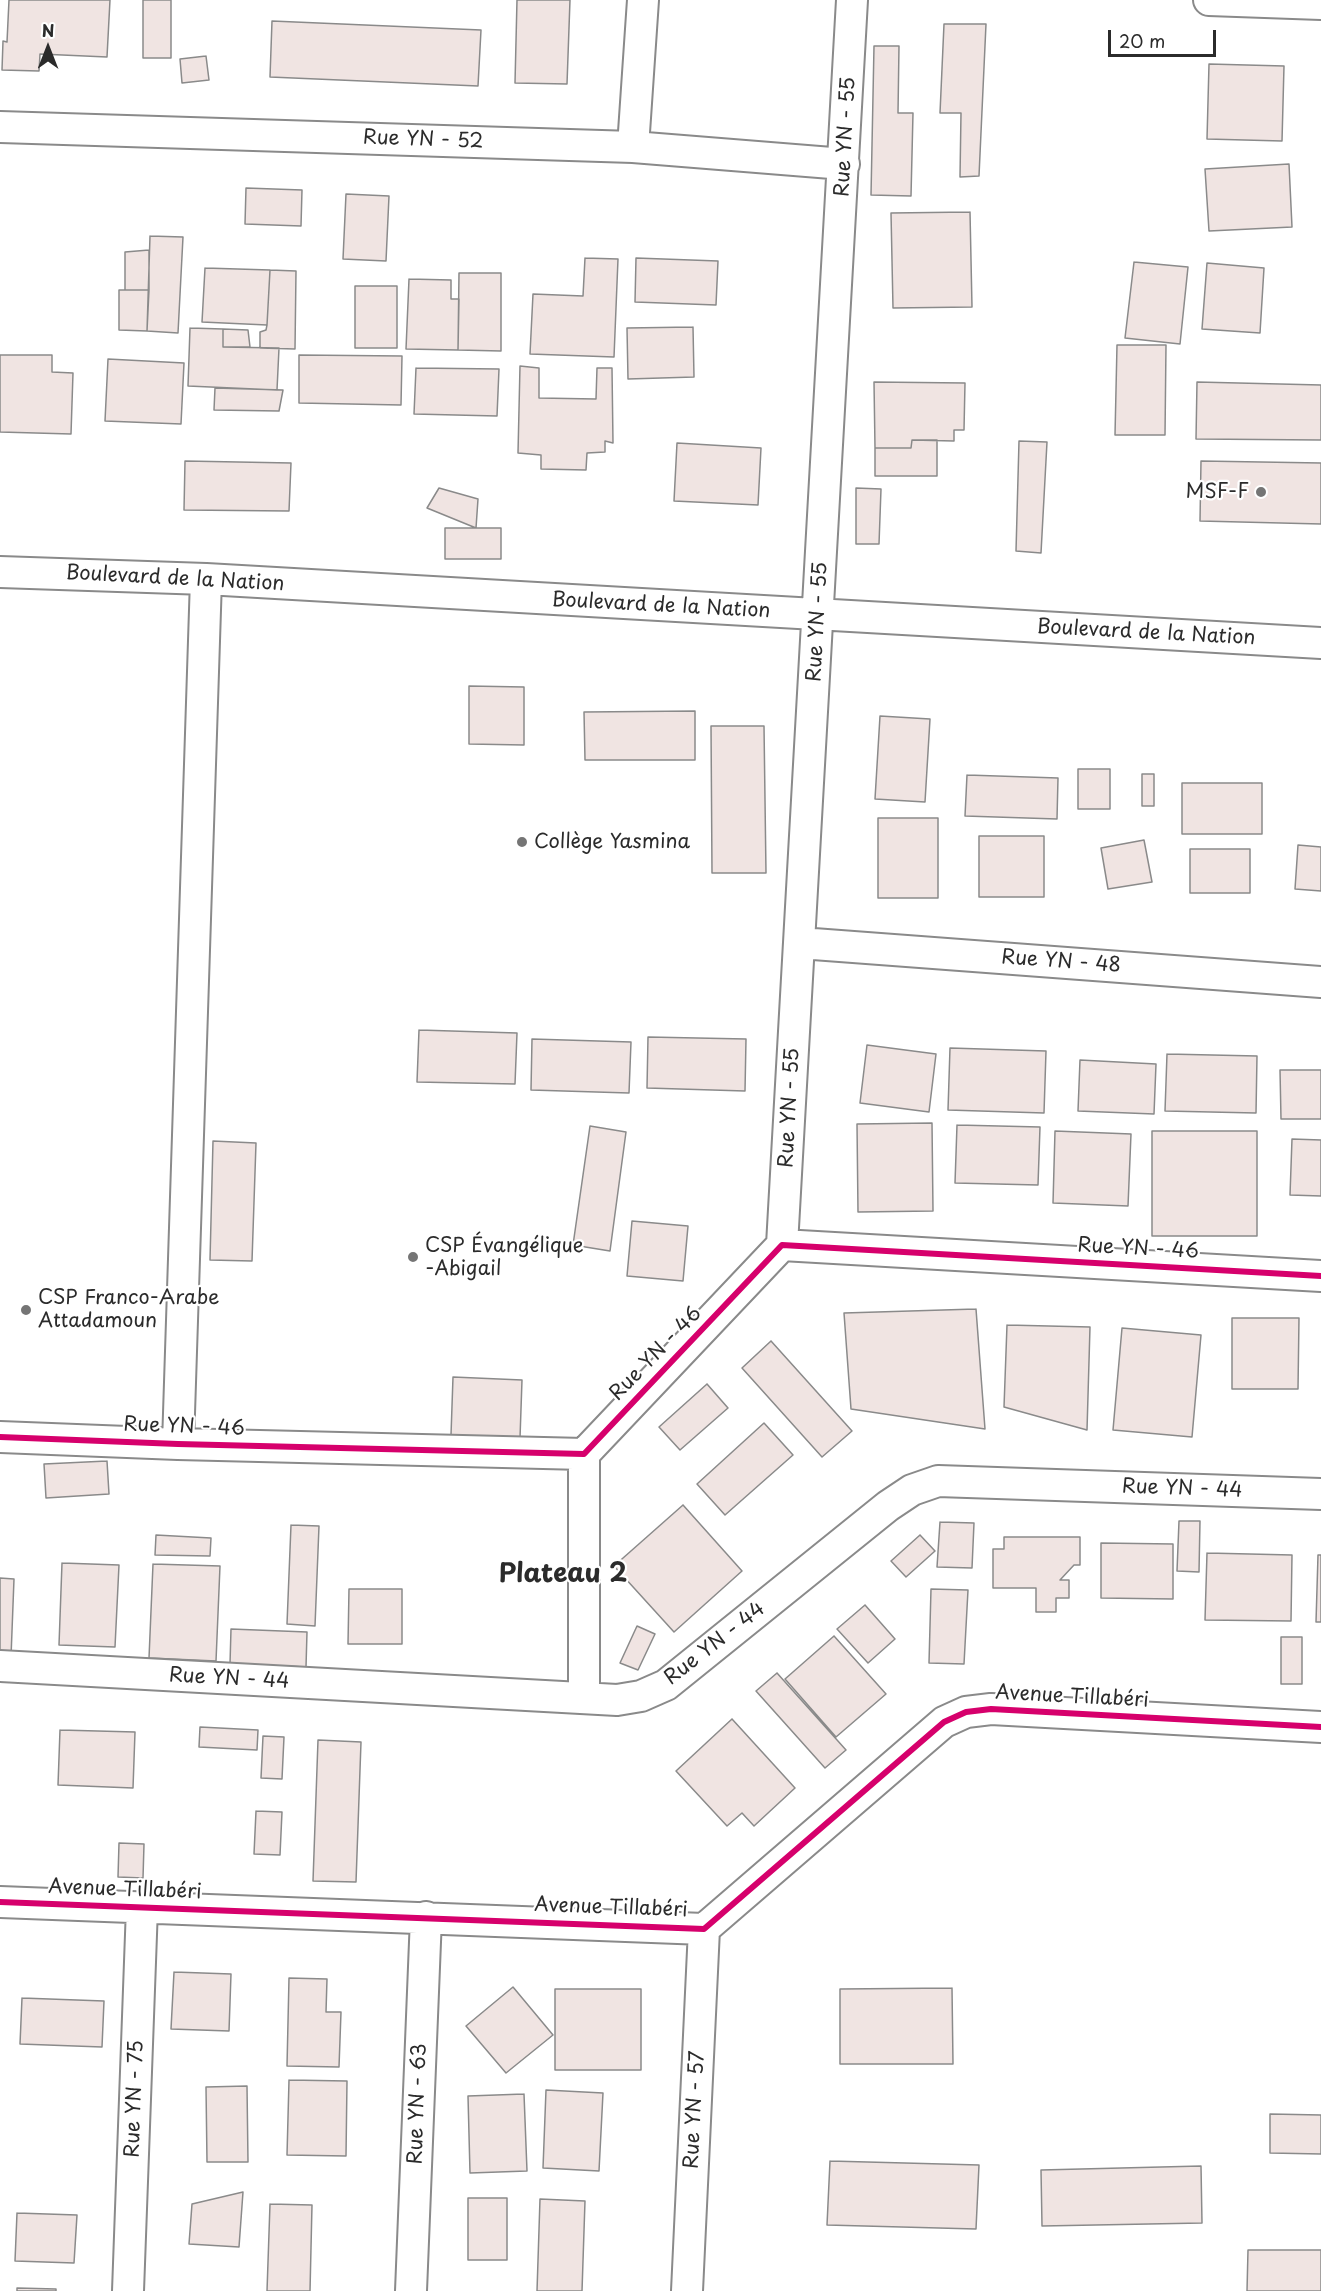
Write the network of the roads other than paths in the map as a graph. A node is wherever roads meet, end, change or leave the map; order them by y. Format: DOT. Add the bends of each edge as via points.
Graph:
graph roads {
  1 [pos="643,0"];
  2 [pos="852,0"];
  3 [pos="1209,0"];
  4 [pos="1321,4"];
  5 [pos="0,127"];
  6 [pos="633,147"];
  7 [pos="844,165"];
  8 [pos="0,572"];
  9 [pos="206,579"];
  10 [pos="818,615"];
  11 [pos="1321,644"];
  12 [pos="800,943"];
  13 [pos="1321,982"];
  14 [pos="783,1245"];
  15 [pos="1321,1276"];
  16 [pos="0,1437"];
  17 [pos="178,1444"];
  18 [pos="584,1454"];
  19 [pos="1321,1494"];
  20 [pos="0,1666"];
  21 [pos="584,1698"];
  22 [pos="1321,1727"];
  23 [pos="0,1902"];
  24 [pos="142,1907"];
  25 [pos="426,1917"];
  26 [pos="704,1929"];
  27 [pos="128,2291"];
  28 [pos="411,2291"];
  29 [pos="687,2291"];
  1 -- 6 [label="street"];
  2 -- 7 [label="street, Rue YN - 55"];
  3 -- 4 [label="street"];
  5 -- 6 [label="street, Rue YN - 52"];
  6 -- 7 [label="street, Rue YN - 52"];
  7 -- 10 [label="street, Rue YN - 55"];
  8 -- 9 [label="street, Boulevard de la Nation"];
  9 -- 10 [label="street, Boulevard de la Nation"];
  9 -- 17 [label="street"];
  10 -- 11 [label="street, Boulevard de la Nation"];
  10 -- 12 [label="street, Rue YN - 55"];
  12 -- 13 [label="street, Rue YN - 48"];
  12 -- 14 [label="street, Rue YN - 55"];
  14 -- 15 [label="street, Rue YN - 46"];
  14 -- 18 [label="street, Rue YN - 46"];
  16 -- 17 [label="street, Rue YN - 46"];
  17 -- 18 [label="street, Rue YN - 46"];
  18 -- 21 [label="street"];
  19 -- 21 [label="street, Rue YN - 44" via="938,1481 912,1490 888,1506 666,1685 641,1696 616,1700"];
  20 -- 21 [label="street, Rue YN - 44"];
  22 -- 26 [label="street, Avenue Tillabéri" via="991,1709 966,1712 944,1722"];
  23 -- 24 [label="street, Avenue Tillabéri"];
  24 -- 25 [label="street, Avenue Tillabéri"];
  24 -- 27 [label="street, Rue YN - 75"];
  25 -- 26 [label="street, Avenue Tillabéri"];
  25 -- 28 [label="street, Rue YN - 63"];
  26 -- 29 [label="street, Rue YN - 57"];
}
